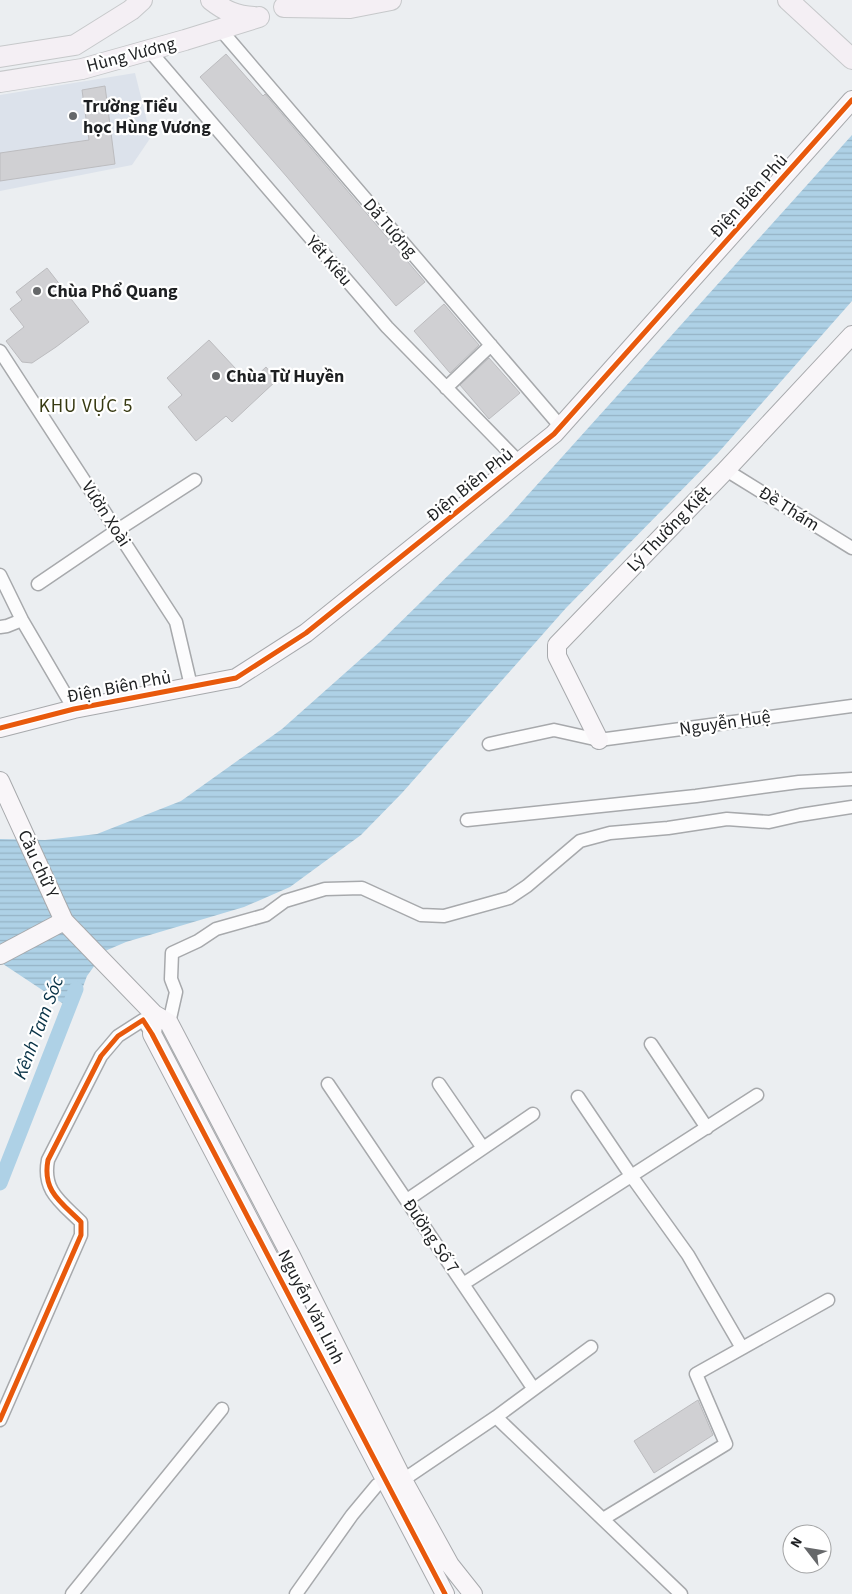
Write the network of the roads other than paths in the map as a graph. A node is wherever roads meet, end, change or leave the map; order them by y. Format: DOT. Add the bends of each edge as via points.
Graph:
graph roads {
  1 [pos="142,0"];
  2 [pos="211,0"];
  3 [pos="392,0"];
  4 [pos="788,0"];
  5 [pos="288,4"];
  6 [pos="259,17"];
  7 [pos="220,29"];
  8 [pos="75,45"];
  9 [pos="149,50"];
  10 [pos="0,57"];
  11 [pos="852,59"];
  12 [pos="82,69"];
  13 [pos="0,82"];
  14 [pos="852,100"];
  15 [pos="852,335"];
  16 [pos="491,345"];
  17 [pos="0,351"];
  18 [pos="446,388"];
  19 [pos="561,427"];
  20 [pos="519,462"];
  21 [pos="726,470"];
  22 [pos="195,480"];
  23 [pos="116,530"];
  24 [pos="852,548"];
  25 [pos="0,575"];
  26 [pos="38,584"];
  27 [pos="22,620"];
  28 [pos="0,627"];
  29 [pos="191,686"];
  30 [pos="852,706"];
  31 [pos="74,709"];
  32 [pos="0,728"];
  33 [pos="599,740"];
  34 [pos="489,744"];
  35 [pos="852,779"];
  36 [pos="0,781"];
  37 [pos="852,807"];
  38 [pos="467,820"];
  39 [pos="64,920"];
  40 [pos="0,955"];
  41 [pos="154,1014"];
  42 [pos="169,1023"];
  43 [pos="152,1034"];
  44 [pos="651,1044"];
  45 [pos="328,1084"];
  46 [pos="439,1084"];
  47 [pos="756,1095"];
  48 [pos="578,1097"];
  49 [pos="533,1114"];
  50 [pos="706,1128"];
  51 [pos="483,1148"];
  52 [pos="632,1177"];
  53 [pos="407,1200"];
  54 [pos="292,1256"];
  55 [pos="274,1266"];
  56 [pos="464,1284"];
  57 [pos="828,1300"];
  58 [pos="591,1347"];
  59 [pos="742,1348"];
  60 [pos="533,1388"];
  61 [pos="222,1409"];
  62 [pos="496,1417"];
  63 [pos="0,1420"];
  64 [pos="394,1481"];
  65 [pos="603,1519"];
  66 [pos="72,1594"];
  67 [pos="296,1594"];
  68 [pos="445,1594"];
  69 [pos="472,1594"];
  70 [pos="681,1594"];
  1 -- 8 [label="main road, Hùng Vương"];
  2 -- 6 [label="main road" via="223,10 240,16"];
  3 -- 5 [label="main road" via="350,8"];
  4 -- 11 [label="main road"];
  5 -- 6 [label="main road, Hùng Vương"];
  6 -- 7 [label="main road, Hùng Vương"];
  7 -- 9 [label="main road, Hùng Vương"];
  7 -- 16 [label="street, Dã Tượng"];
  8 -- 10 [label="main road, Hùng Vương"];
  8 -- 12 [label="street"];
  9 -- 12 [label="main road, Hùng Vương"];
  9 -- 18 [label="street, Yết Kiêu" via="387,327"];
  12 -- 13 [label="main road, Hùng Vương"];
  14 -- 19 [label="street, Điện Biên Phủ"];
  15 -- 21 [label="street, Lý Thường Kiệt"];
  16 -- 18 [label="street"];
  16 -- 19 [label="street, Dã Tượng"];
  17 -- 23 [label="street, Vườn Xoài"];
  18 -- 20 [label="street, Yết Kiêu"];
  19 -- 20 [label="street, Điện Biên Phủ"];
  20 -- 29 [label="street, Điện Biên Phủ" via="306,633 236,678"];
  21 -- 24 [label="street, Đề Thám"];
  21 -- 33 [label="street, Lý Thường Kiệt" via="557,645 557,656"];
  22 -- 23 [label="street"];
  23 -- 26 [label="street"];
  23 -- 29 [label="street, Vườn Xoài" via="176,622"];
  25 -- 27 [label="street"];
  27 -- 28 [label="street"];
  27 -- 31 [label="street"];
  29 -- 31 [label="street, Điện Biên Phủ"];
  30 -- 33 [label="street, Nguyễn Huệ"];
  31 -- 32 [label="street, Điện Biên Phủ"];
  33 -- 34 [label="street" via="554,730"];
  35 -- 38 [label="street" via="799,782"];
  36 -- 39 [label="street, Cầu chữ Y"];
  37 -- 42 [label="street" via="769,822 727,819 610,833 580,841 509,898 444,916 421,915 362,888 325,889 285,901 266,915 216,929 172,953 171,979 176,992"];
  39 -- 40 [label="street, Cầu chữ Y"];
  39 -- 41 [label="street, Cầu chữ Y"];
  41 -- 42 [label="street"];
  41 -- 43 [label="street"];
  42 -- 54 [label="street, Nguyễn Văn Linh"];
  43 -- 55 [label="street, Nguyễn Văn Linh"];
  43 -- 63 [label="street" via="143,1020 118,1036 101,1056 48,1160 45,1173 50,1190 81,1222 81,1235"];
  44 -- 50 [label="street"];
  45 -- 53 [label="street, Đường Số 7"];
  46 -- 51 [label="street"];
  47 -- 50 [label="street"];
  48 -- 52 [label="street"];
  49 -- 51 [label="street"];
  50 -- 52 [label="street"];
  51 -- 53 [label="street"];
  52 -- 56 [label="street"];
  52 -- 59 [label="street" via="688,1255"];
  53 -- 56 [label="street, Đường Số 7"];
  54 -- 55 [label="street"];
  54 -- 64 [label="street, Nguyễn Văn Linh"];
  55 -- 64 [label="street, Nguyễn Văn Linh"];
  56 -- 60 [label="street, Đường Số 7"];
  57 -- 59 [label="street"];
  58 -- 60 [label="street"];
  59 -- 65 [label="street" via="696,1374 726,1444"];
  60 -- 62 [label="street"];
  61 -- 66 [label="street"];
  62 -- 64 [label="street"];
  62 -- 65 [label="street"];
  64 -- 67 [label="street" via="377,1485"];
  64 -- 68 [label="street, Nguyễn Văn Linh"];
  64 -- 69 [label="street, Nguyễn Văn Linh"];
  65 -- 70 [label="street"];
}
